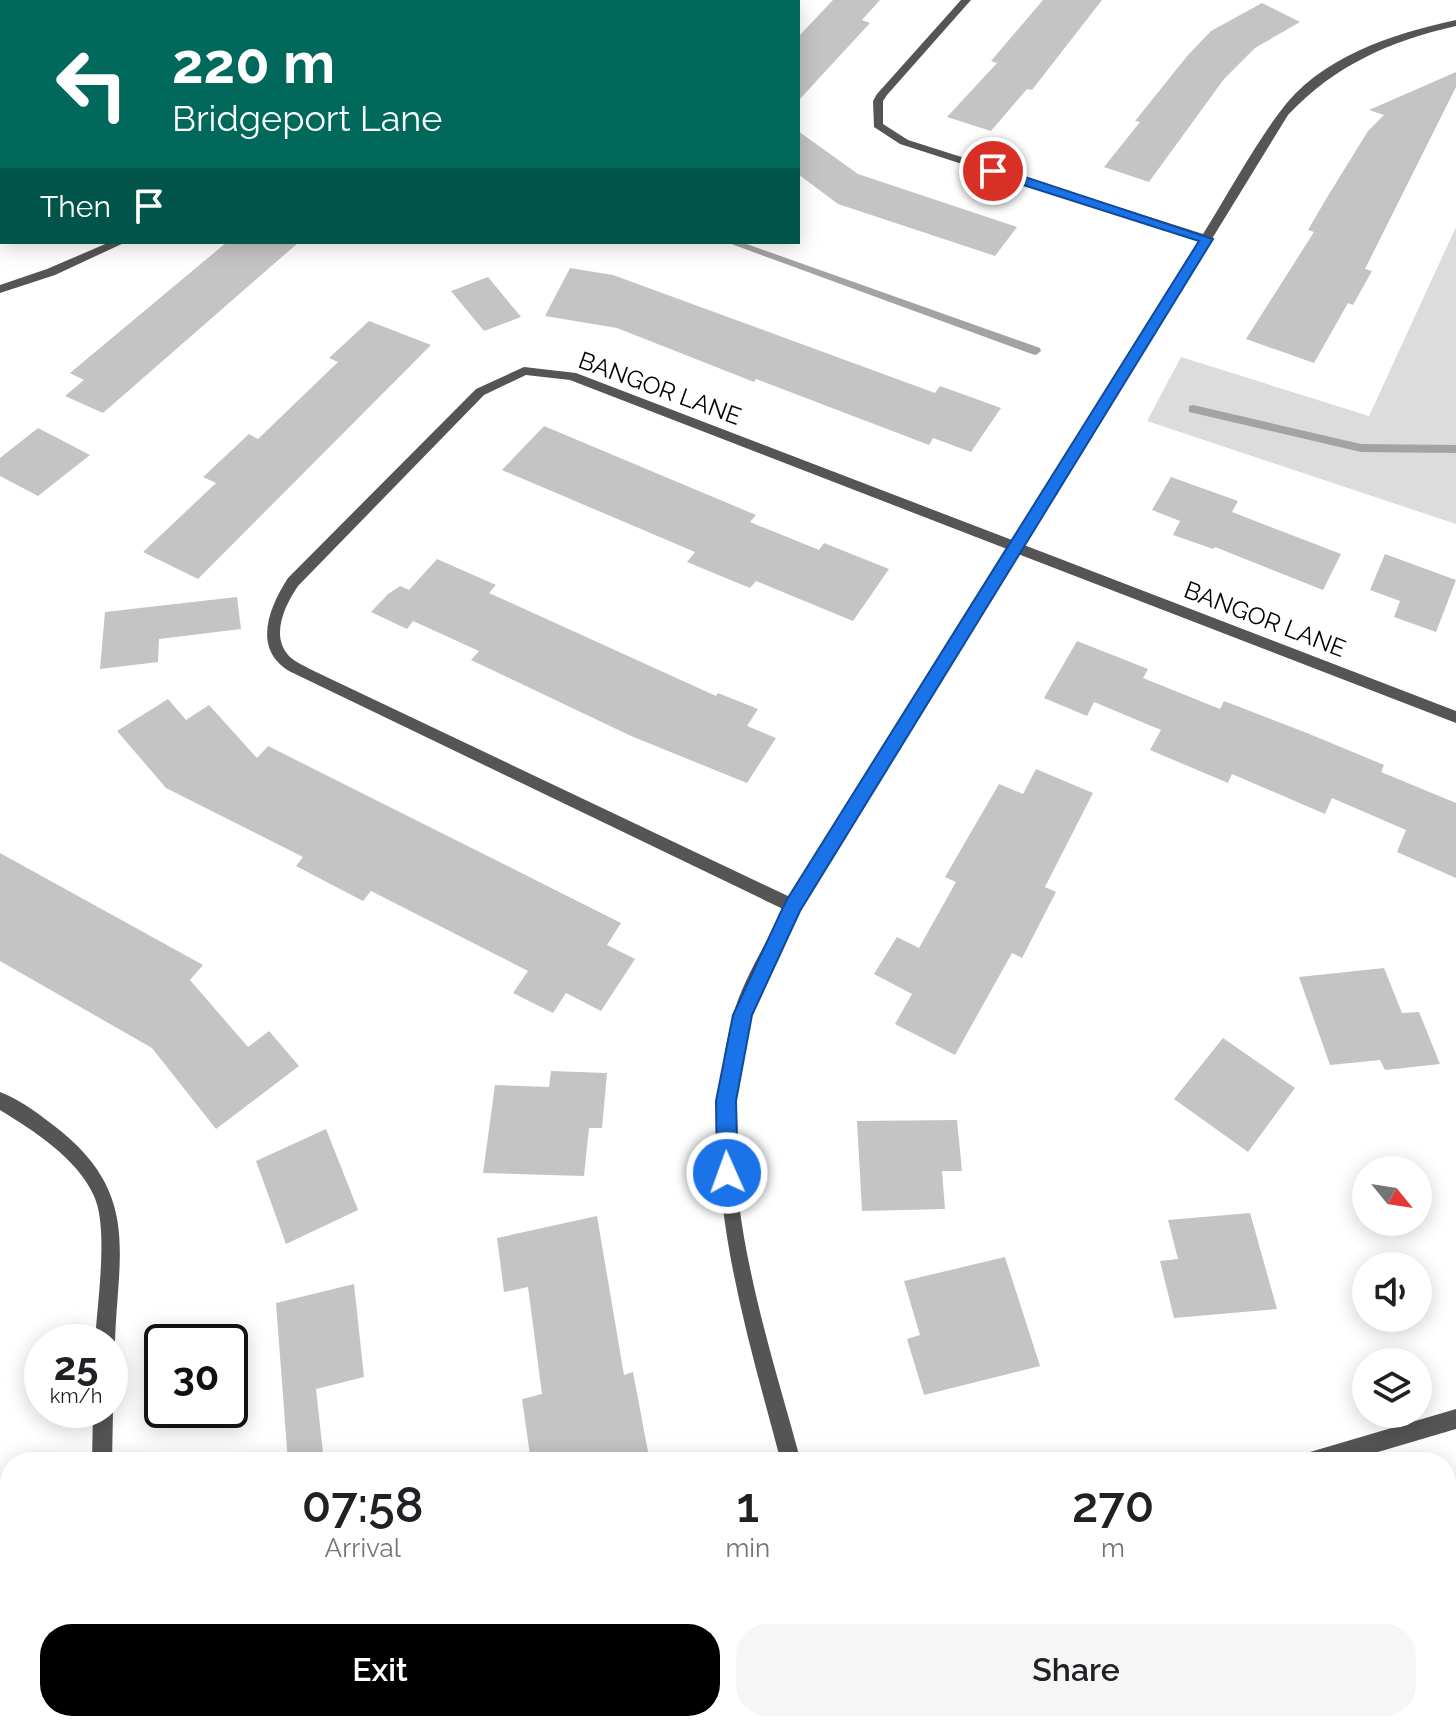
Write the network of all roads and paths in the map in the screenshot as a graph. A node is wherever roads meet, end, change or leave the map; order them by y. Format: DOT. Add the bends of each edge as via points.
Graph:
graph roads {
  1 [pos="966,0"];
  2 [pos="1456,23"];
  3 [pos="1207,239"];
  4 [pos="115,244"];
  5 [pos="0,289"];
  6 [pos="1015,546"];
  7 [pos="1456,717"];
  8 [pos="793,906"];
  9 [pos="0,1100"];
  10 [pos="105,1324"];
  11 [pos="1456,1419"];
  12 [pos="103,1428"];
  13 [pos="102,1452"];
  14 [pos="788,1452"];
  15 [pos="1344,1452"];
  1 -- 3 [label="street" via="882,94 878,125 904,142"];
  2 -- 3 [label="street" via="1369,48 1319,78 1284,113"];
  3 -- 6 [label="street"];
  4 -- 5 [label="street"];
  6 -- 7 [label="street, BANGOR LANE"];
  6 -- 8 [label="street"];
  6 -- 8 [label="street, BANGOR LANE" via="572,376 524,371 469,401 293,582 272,638 283,660"];
  8 -- 14 [label="street" via="742,1015 726,1101 725,1151 752,1312"];
  9 -- 10 [label="street" via="35,1121 89,1170 108,1210"];
  11 -- 15 [label="street"];
  12 -- 13 [label="street"];
}
